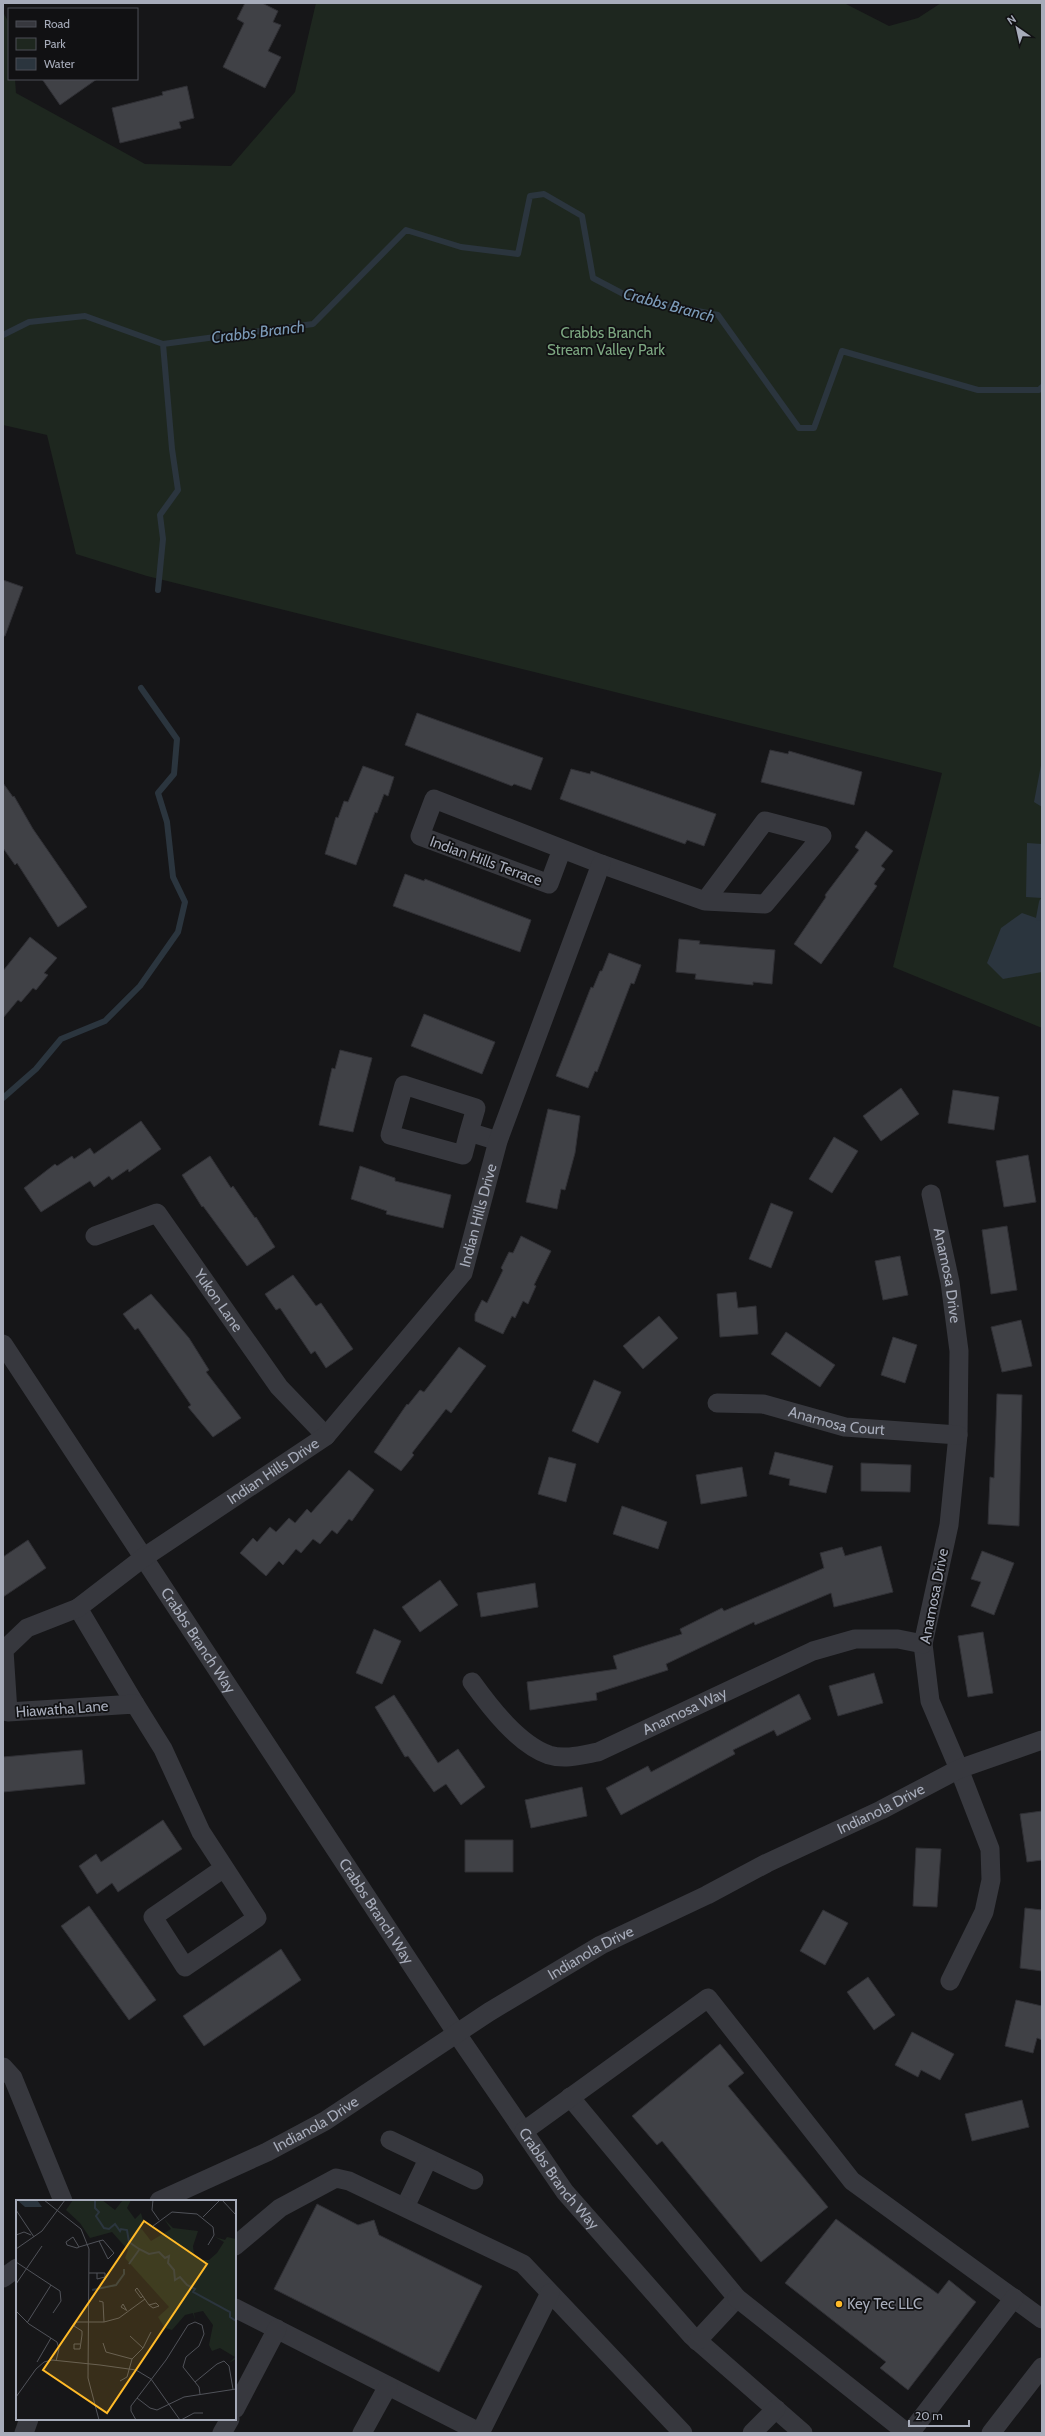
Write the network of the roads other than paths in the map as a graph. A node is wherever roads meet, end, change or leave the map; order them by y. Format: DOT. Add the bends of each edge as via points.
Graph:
graph roads {
  1 [pos="562,849"];
  2 [pos="601,864"];
  3 [pos="705,901"];
  4 [pos="469,1132"];
  5 [pos="498,1141"];
  6 [pos="931,1194"];
  7 [pos="95,1236"];
  8 [pos="3,1344"];
  9 [pos="717,1403"];
  10 [pos="958,1435"];
  11 [pos="326,1436"];
  12 [pos="143,1558"];
  13 [pos="78,1608"];
  14 [pos="922,1644"];
  15 [pos="472,1682"];
  16 [pos="135,1704"];
  17 [pos="1042,1740"];
  18 [pos="959,1769"];
  19 [pos="224,1868"];
  20 [pos="950,1981"];
  21 [pos="457,2034"];
  22 [pos="3,2067"];
  23 [pos="570,2097"];
  24 [pos="524,2131"];
  25 [pos="390,2140"];
  26 [pos="428,2159"];
  27 [pos="474,2180"];
  28 [pos="63,2200"];
  29 [pos="161,2200"];
  30 [pos="404,2207"];
  31 [pos="236,2245"];
  32 [pos="16,2269"];
  33 [pos="3,2278"];
  34 [pos="550,2293"];
  35 [pos="737,2298"];
  36 [pos="1014,2298"];
  37 [pos="236,2309"];
  38 [pos="1042,2319"];
  39 [pos="277,2330"];
  40 [pos="698,2341"];
  41 [pos="1042,2367"];
  42 [pos="242,2382"];
  43 [pos="388,2386"];
  44 [pos="236,2405"];
  45 [pos="776,2409"];
  46 [pos="29,2420"];
  47 [pos="229,2420"];
  48 [pos="24,2433"];
  49 [pos="222,2433"];
  50 [pos="362,2433"];
  51 [pos="480,2433"];
  52 [pos="683,2433"];
  53 [pos="752,2433"];
  54 [pos="804,2433"];
  55 [pos="908,2433"];
  56 [pos="991,2433"];
  1 -- 1 [label="street, Indian Hills Terrace" via="434,799 420,836 549,884"];
  1 -- 2 [label="street, Indian Hills Terrace"];
  2 -- 3 [label="street, Indian Hills Terrace"];
  2 -- 5 [label="street, Indian Hills Drive"];
  3 -- 3 [label="street, Indian Hills Terrace" via="765,821 822,836 765,904"];
  4 -- 4 [label="street" via="476,1108 404,1085 390,1135 463,1155"];
  4 -- 5 [label="street"];
  5 -- 11 [label="street, Indian Hills Drive" via="463,1273"];
  6 -- 10 [label="street, Anamosa Drive" via="950,1282 959,1352"];
  7 -- 11 [label="street, Yukon Lane" via="157,1213 279,1387"];
  8 -- 12 [label="street, Crabbs Branch Way"];
  9 -- 10 [label="street, Anamosa Court" via="763,1404 845,1426"];
  10 -- 14 [label="street, Anamosa Drive" via="949,1525"];
  11 -- 12 [label="street, Indian Hills Drive"];
  12 -- 13 [label="street, Hiawatha Lane"];
  12 -- 21 [label="street, Crabbs Branch Way"];
  13 -- 16 [label="street"];
  13 -- 16 [label="street, Hiawatha Lane" via="27,1628 4,1650 8,1712"];
  14 -- 15 [label="street, Anamosa Way" via="898,1639 855,1639 812,1650 598,1752 570,1757 549,1755 530,1743 496,1715"];
  14 -- 18 [label="street, Anamosa Drive" via="930,1701"];
  16 -- 19 [label="street" via="164,1749 201,1832"];
  17 -- 18 [label="street, Indianola Drive"];
  18 -- 20 [label="street, Anamosa Drive" via="990,1849 991,1880 984,1912"];
  18 -- 21 [label="street, Indianola Drive" via="882,1810 767,1863 707,1895 601,1945 501,2004"];
  19 -- 19 [label="street" via="257,1918 185,1967 153,1917"];
  21 -- 24 [label="street, Crabbs Branch Way"];
  21 -- 29 [label="street, Indianola Drive" via="325,2120 267,2152"];
  22 -- 28 [label="street" via="12,2078"];
  23 -- 24 [label="street"];
  23 -- 35 [label="street"];
  23 -- 36 [label="street" via="708,1998 852,2180"];
  24 -- 40 [label="street, Crabbs Branch Way" via="565,2192"];
  25 -- 26 [label="street"];
  26 -- 27 [label="street"];
  26 -- 30 [label="street"];
  30 -- 31 [label="street" via="349,2180 336,2178 280,2208"];
  30 -- 34 [label="street" via="523,2264"];
  32 -- 33 [label="street"];
  34 -- 51 [label="street"];
  34 -- 52 [label="street"];
  35 -- 40 [label="street"];
  35 -- 55 [label="street"];
  36 -- 38 [label="street"];
  36 -- 55 [label="street"];
  37 -- 39 [label="street"];
  39 -- 42 [label="street"];
  39 -- 43 [label="street"];
  40 -- 45 [label="street, Crabbs Branch Way"];
  41 -- 56 [label="street"];
  42 -- 44 [label="street"];
  43 -- 50 [label="street"];
  43 -- 51 [label="street"];
  45 -- 53 [label="street"];
  45 -- 54 [label="street, Crabbs Branch Way"];
  46 -- 48 [label="street"];
  47 -- 49 [label="street"];
}
